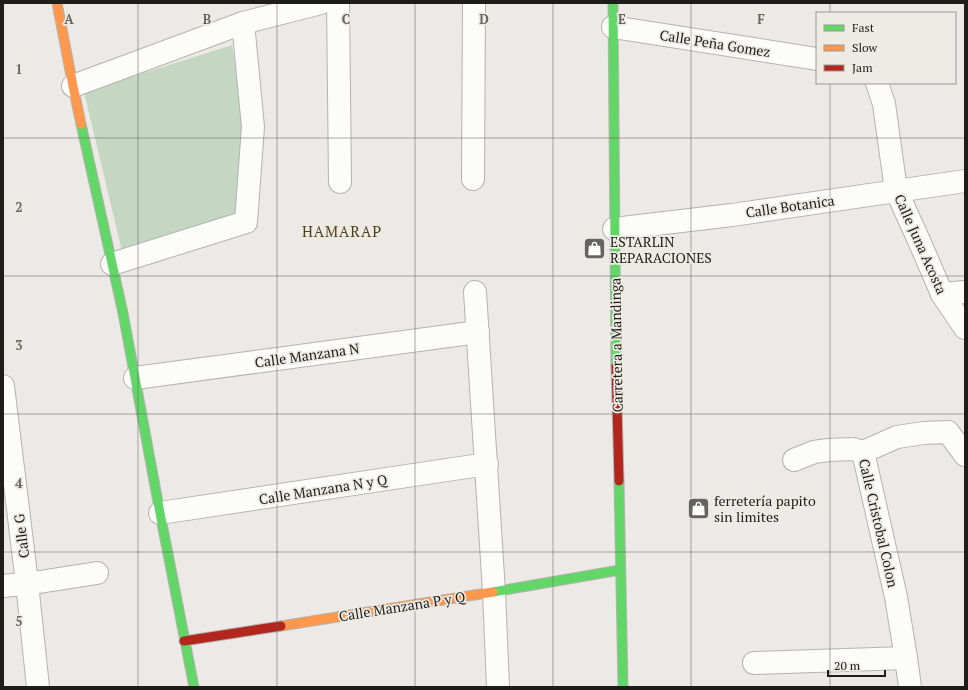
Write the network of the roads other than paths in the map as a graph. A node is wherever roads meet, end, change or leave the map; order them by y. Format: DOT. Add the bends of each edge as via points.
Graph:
graph roads {
  1 [pos="58,3"];
  2 [pos="320,3"];
  3 [pos="338,3"];
  4 [pos="474,3"];
  5 [pos="613,3"];
  6 [pos="243,23"];
  7 [pos="613,27"];
  8 [pos="816,59"];
  9 [pos="877,84"];
  10 [pos="73,86"];
  11 [pos="473,179"];
  12 [pos="965,181"];
  13 [pos="340,182"];
  14 [pos="896,190"];
  15 [pos="614,229"];
  16 [pos="112,264"];
  17 [pos="475,292"];
  18 [pos="965,292"];
  19 [pos="942,294"];
  20 [pos="965,328"];
  21 [pos="478,332"];
  22 [pos="135,378"];
  23 [pos="3,386"];
  24 [pos="863,452"];
  25 [pos="965,455"];
  26 [pos="794,460"];
  27 [pos="487,464"];
  28 [pos="160,513"];
  29 [pos="620,570"];
  30 [pos="97,573"];
  31 [pos="27,583"];
  32 [pos="3,586"];
  33 [pos="494,592"];
  34 [pos="184,642"];
  35 [pos="906,658"];
  36 [pos="754,663"];
  37 [pos="38,687"];
  38 [pos="194,687"];
  39 [pos="498,687"];
  40 [pos="623,687"];
  41 [pos="910,687"];
  1 -- 10 [label="street"];
  2 -- 6 [label="street"];
  3 -- 13 [label="street"];
  4 -- 11 [label="street"];
  5 -- 7 [label="street, Carretera a Mandinga"];
  6 -- 10 [label="street"];
  6 -- 16 [label="street" via="253,128 246,222"];
  7 -- 8 [label="street, Calle Peña Gomez"];
  7 -- 15 [label="street, Carretera a Mandinga"];
  9 -- 14 [label="street, Calle Juna Acosta" via="884,104"];
  10 -- 16 [label="street"];
  12 -- 14 [label="street, Calle Botanica"];
  14 -- 15 [label="street, Calle Botanica" via="732,215"];
  14 -- 19 [label="street, Calle Juna Acosta"];
  15 -- 29 [label="street, Carretera a Mandinga"];
  16 -- 22 [label="street"];
  17 -- 21 [label="street"];
  18 -- 19 [label="street"];
  19 -- 20 [label="street, Calle Juna Acosta"];
  21 -- 22 [label="street, Calle Manzana N"];
  21 -- 27 [label="street"];
  22 -- 28 [label="street"];
  23 -- 31 [label="street, Calle G"];
  24 -- 25 [label="street, Calle Cristobal Colon" via="897,437 948,432"];
  24 -- 26 [label="street" via="854,449 828,450 814,452"];
  24 -- 35 [label="street, Calle Cristobal Colon" via="896,597"];
  27 -- 28 [label="street, Calle Manzana N y Q"];
  27 -- 33 [label="street"];
  28 -- 34 [label="street"];
  29 -- 33 [label="street, Calle Manzana P y Q"];
  29 -- 40 [label="street, Carretera a Mandinga"];
  30 -- 31 [label="street"];
  31 -- 32 [label="street"];
  31 -- 37 [label="street, Calle G"];
  33 -- 34 [label="street, Calle Manzana P y Q"];
  33 -- 39 [label="street"];
  34 -- 38 [label="street"];
  35 -- 36 [label="street"];
  35 -- 41 [label="street, Calle Cristobal Colon"];
}
